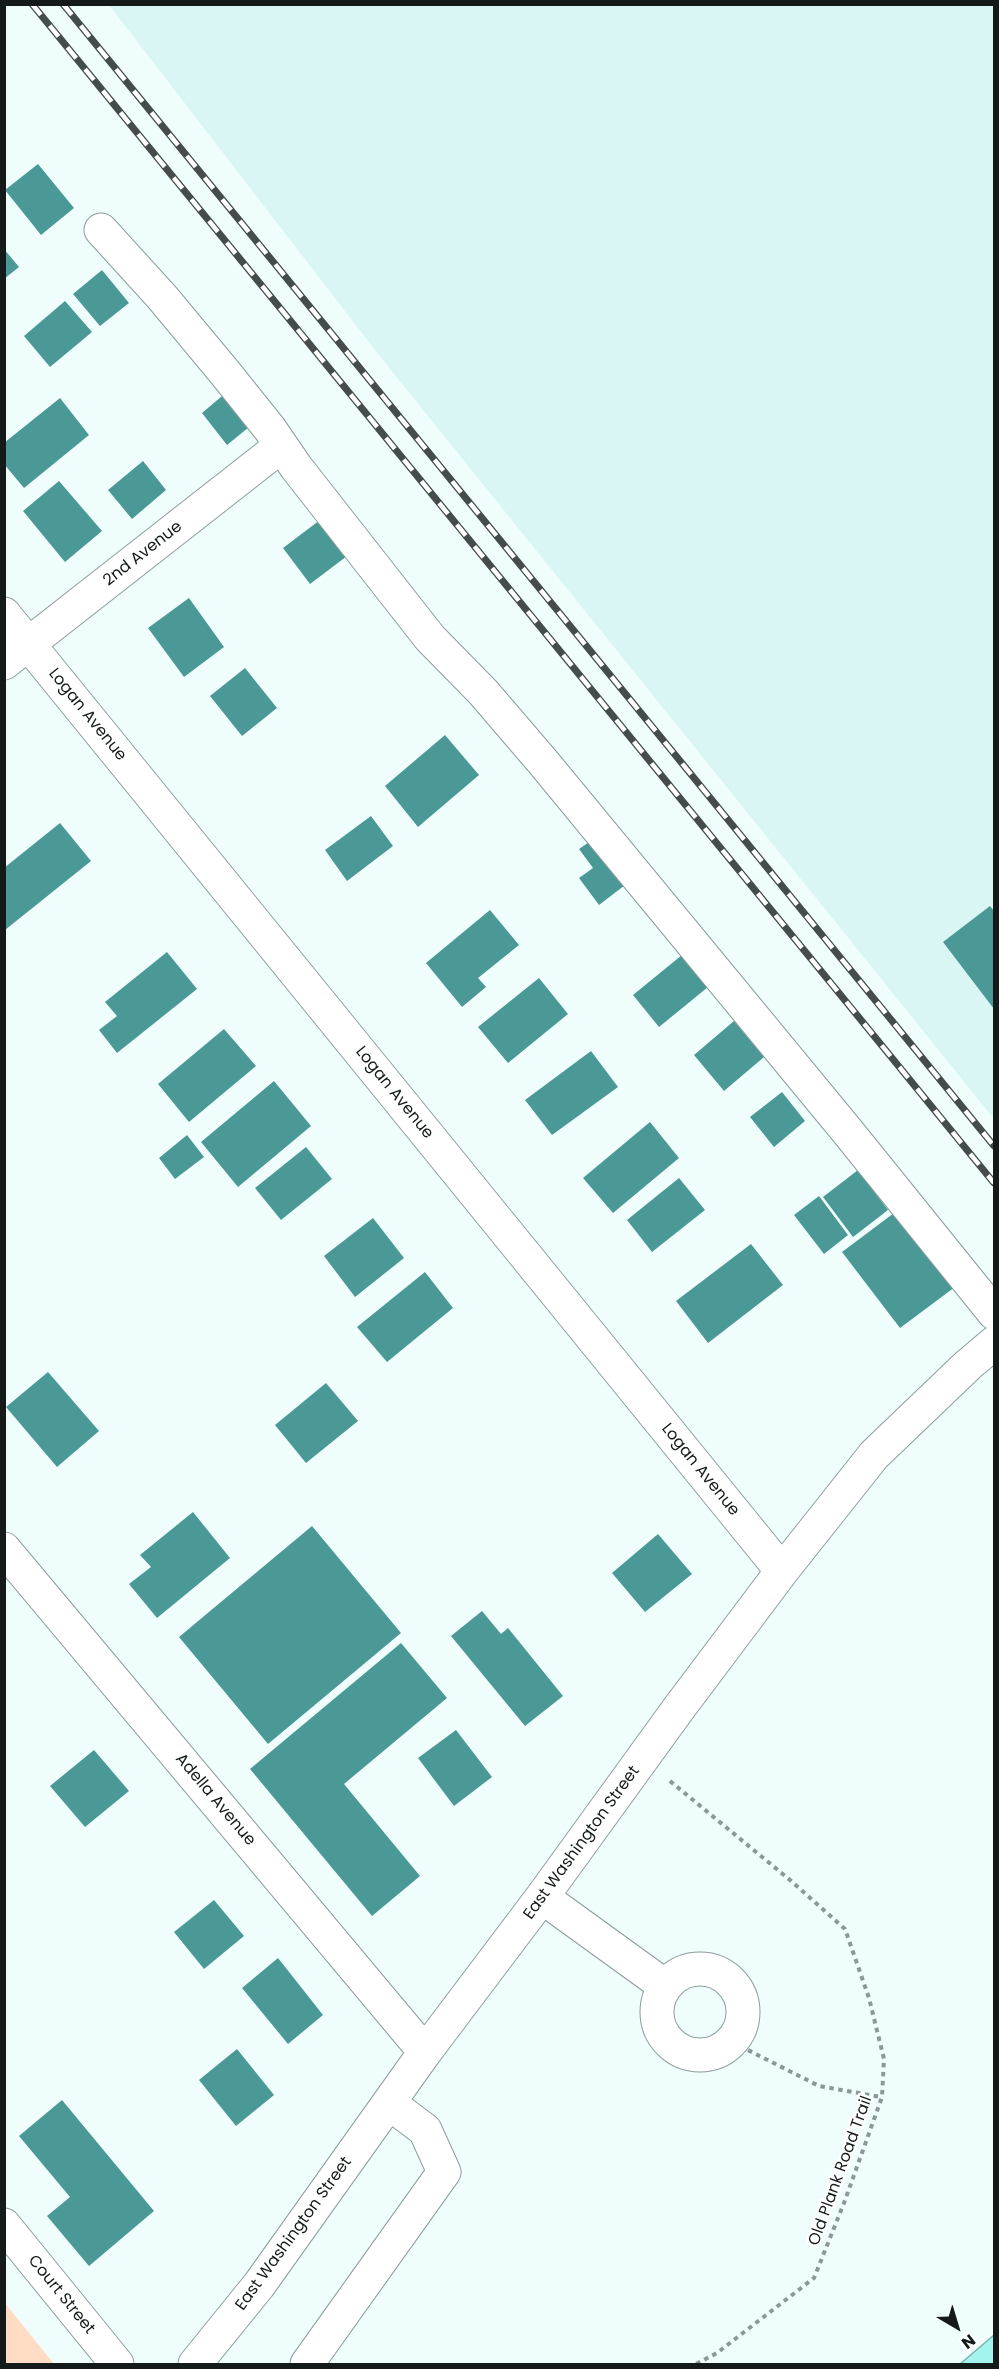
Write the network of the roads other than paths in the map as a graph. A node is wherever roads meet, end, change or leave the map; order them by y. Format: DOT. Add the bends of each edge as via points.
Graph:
graph roads {
  1 [pos="101,230"];
  2 [pos="281,446"];
  3 [pos="4,614"];
  4 [pos="16,653"];
  5 [pos="994,1313"];
  6 [pos="994,1343"];
  7 [pos="4,1549"];
  8 [pos="782,1571"];
  9 [pos="542,1897"];
  10 [pos="665,1986"];
  11 [pos="425,2052"];
  12 [pos="389,2103"];
  13 [pos="4,2225"];
  14 [pos="117,2364"];
  15 [pos="195,2364"];
  16 [pos="307,2364"];
  1 -- 2 [label="street" via="191,331"];
  2 -- 4 [label="street, 2nd Avenue"];
  2 -- 5 [label="street" via="430,638 543,762"];
  3 -- 4 [label="street, Logan Avenue"];
  4 -- 8 [label="street, Logan Avenue"];
  6 -- 8 [label="street, East Washington Street" via="874,1455"];
  7 -- 11 [label="street, Adella Avenue"];
  8 -- 9 [label="street, East Washington Street"];
  9 -- 10 [label="street"];
  9 -- 11 [label="street, East Washington Street"];
  10 -- 10 [label="street" via="657,2003 657,2022 665,2039 680,2051 698,2056 716,2052 732,2042 741,2029 744,2013 734,1984 722,1974 692,1969"];
  11 -- 12 [label="street, East Washington Street"];
  12 -- 15 [label="street, East Washington Street" via="259,2285"];
  12 -- 16 [label="street" via="425,2130 444,2172"];
  13 -- 14 [label="street, Court Street"];
}
